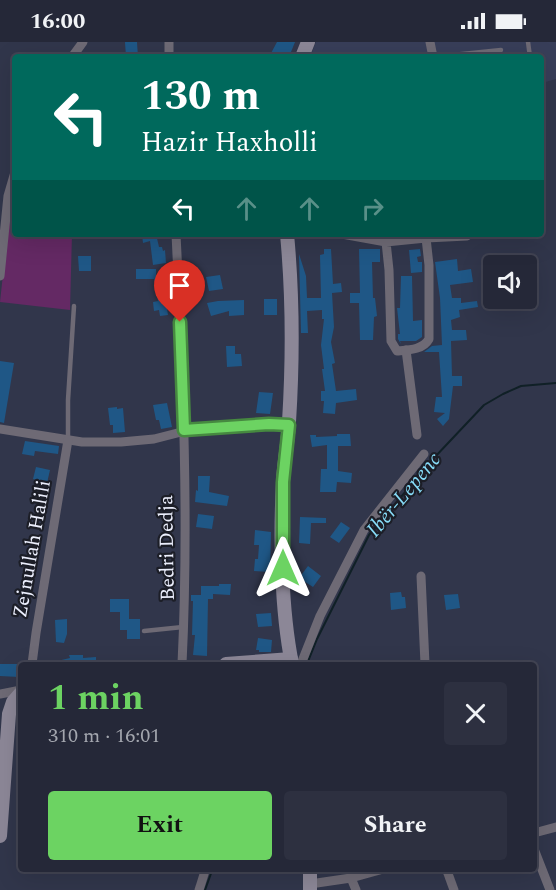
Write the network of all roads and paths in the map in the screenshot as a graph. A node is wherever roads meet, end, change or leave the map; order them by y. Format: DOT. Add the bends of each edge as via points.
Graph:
graph roads {
  1 [pos="501,50"];
  2 [pos="478,54"];
  3 [pos="12,187"];
  4 [pos="176,237"];
  5 [pos="287,237"];
  6 [pos="358,237"];
  7 [pos="446,237"];
  8 [pos="426,238"];
  9 [pos="386,242"];
  10 [pos="1,251"];
  11 [pos="0,276"];
  12 [pos="74,306"];
  13 [pos="401,350"];
  14 [pos="289,425"];
  15 [pos="0,429"];
  16 [pos="184,430"];
  17 [pos="417,435"];
  18 [pos="68,440"];
  19 [pos="424,454"];
  20 [pos="421,576"];
  21 [pos="184,626"];
  22 [pos="144,632"];
  23 [pos="32,662"];
  24 [pos="182,662"];
  25 [pos="295,662"];
  26 [pos="296,662"];
  27 [pos="425,662"];
  28 [pos="18,692"];
  29 [pos="0,694"];
  30 [pos="18,696"];
  31 [pos="556,827"];
  32 [pos="537,831"];
  33 [pos="0,837"];
  34 [pos="537,857"];
  35 [pos="205,872"];
  36 [pos="373,872"];
  37 [pos="447,872"];
  38 [pos="351,878"];
  39 [pos="310,887"];
  40 [pos="199,890"];
  41 [pos="356,890"];
  42 [pos="454,890"];
  43 [pos="550,890"];
  1 -- 2 [label="lane"];
  3 -- 10 [label="street"];
  4 -- 16 [label="street, Bedri Dedja"];
  5 -- 14 [label="street" via="293,312"];
  6 -- 9 [label="street"];
  7 -- 8 [label="street"];
  8 -- 9 [label="street"];
  8 -- 13 [label="street" via="429,339 424,345"];
  9 -- 13 [label="street" via="389,332 391,341"];
  10 -- 11 [label="street"];
  12 -- 18 [label="lane"];
  13 -- 17 [label="street" via="408,365"];
  14 -- 16 [label="street"];
  14 -- 25 [label="street" via="283,482 283,590"];
  15 -- 18 [label="street"];
  16 -- 18 [label="street" via="141,441"];
  16 -- 21 [label="street, Bedri Dedja"];
  18 -- 23 [label="street, Zejnullah Halili"];
  19 -- 26 [label="street" via="364,530"];
  20 -- 27 [label="street"];
  21 -- 22 [label="lane"];
  21 -- 24 [label="street, Bedri Dedja"];
  28 -- 29 [label="street"];
  30 -- 33 [label="street" via="9,714"];
  31 -- 32 [label="street"];
  34 -- 43 [label="street"];
  35 -- 40 [label="street"];
  36 -- 38 [label="street"];
  37 -- 42 [label="street"];
  38 -- 39 [label="street"];
  38 -- 41 [label="street"];
}
